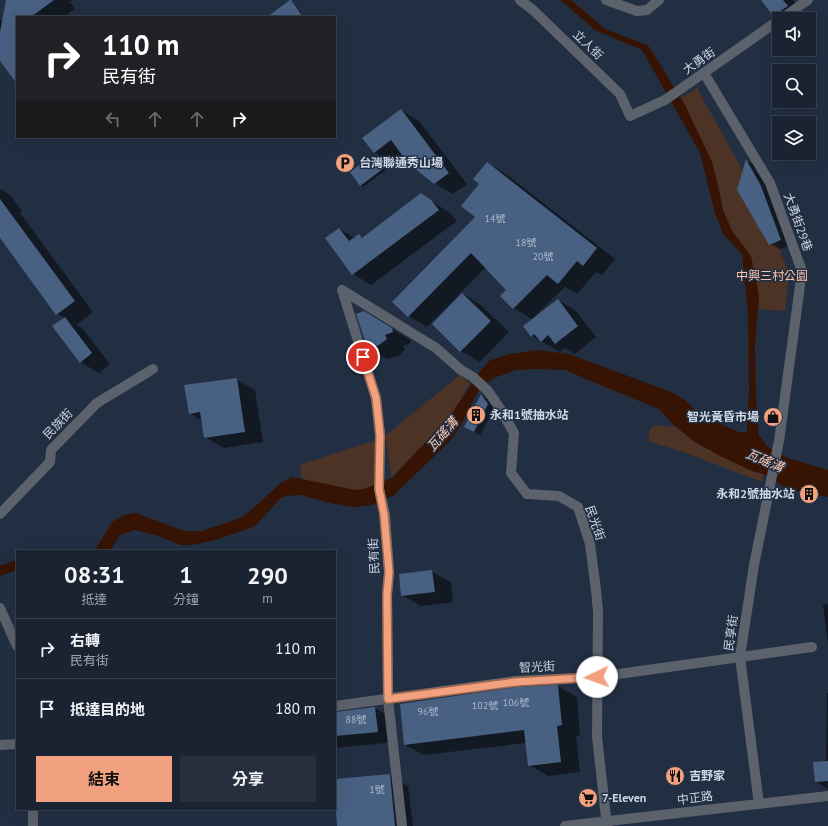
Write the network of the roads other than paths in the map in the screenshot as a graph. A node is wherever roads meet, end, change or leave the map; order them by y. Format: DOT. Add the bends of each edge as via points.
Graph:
graph roads {
  1 [pos="520,0"];
  2 [pos="606,0"];
  3 [pos="659,0"];
  4 [pos="808,0"];
  5 [pos="791,12"];
  6 [pos="772,26"];
  7 [pos="704,73"];
  8 [pos="630,116"];
  9 [pos="342,290"];
  10 [pos="153,369"];
  11 [pos="768,491"];
  12 [pos="0,514"];
  13 [pos="0,608"];
  14 [pos="16,644"];
  15 [pos="812,647"];
  16 [pos="740,657"];
  17 [pos="597,677"];
  18 [pos="388,699"];
  19 [pos="336,706"];
  20 [pos="16,744"];
  21 [pos="0,745"];
  22 [pos="828,796"];
  23 [pos="759,804"];
  24 [pos="32,810"];
  25 [pos="606,824"];
  26 [pos="33,826"];
  27 [pos="402,826"];
  28 [pos="565,826"];
  1 -- 8 [label="street, 立人街" via="620,94"];
  2 -- 3 [label="street" via="637,11 647,10"];
  4 -- 5 [label="street, 大勇街"];
  6 -- 7 [label="street, 大勇街"];
  7 -- 8 [label="street, 大勇街" via="665,100"];
  7 -- 11 [label="street, 大勇街29巷" via="770,183 802,271 779,441"];
  9 -- 17 [label="street, 民光街" via="436,348 488,390 514,433 511,473 527,494 559,496 578,506 590,544 596,590"];
  9 -- 18 [label="street, 民有街" via="376,398 380,435 379,489 389,572"];
  10 -- 12 [label="street, 民族街" via="97,403 51,450 50,462"];
  11 -- 16 [label="street, 民享街"];
  13 -- 14 [label="street"];
  15 -- 16 [label="street, 智光街"];
  16 -- 17 [label="street, 智光街"];
  16 -- 23 [label="street, 民享街"];
  17 -- 18 [label="street, 智光街" via="515,682"];
  17 -- 25 [label="street, 民光街" via="597,737"];
  18 -- 19 [label="street, 智光街"];
  18 -- 27 [label="street, 民有街"];
  20 -- 21 [label="street"];
  22 -- 23 [label="street, 中正路"];
  23 -- 25 [label="street, 中正路"];
  24 -- 26 [label="street"];
  25 -- 28 [label="street, 中正路"];
}
